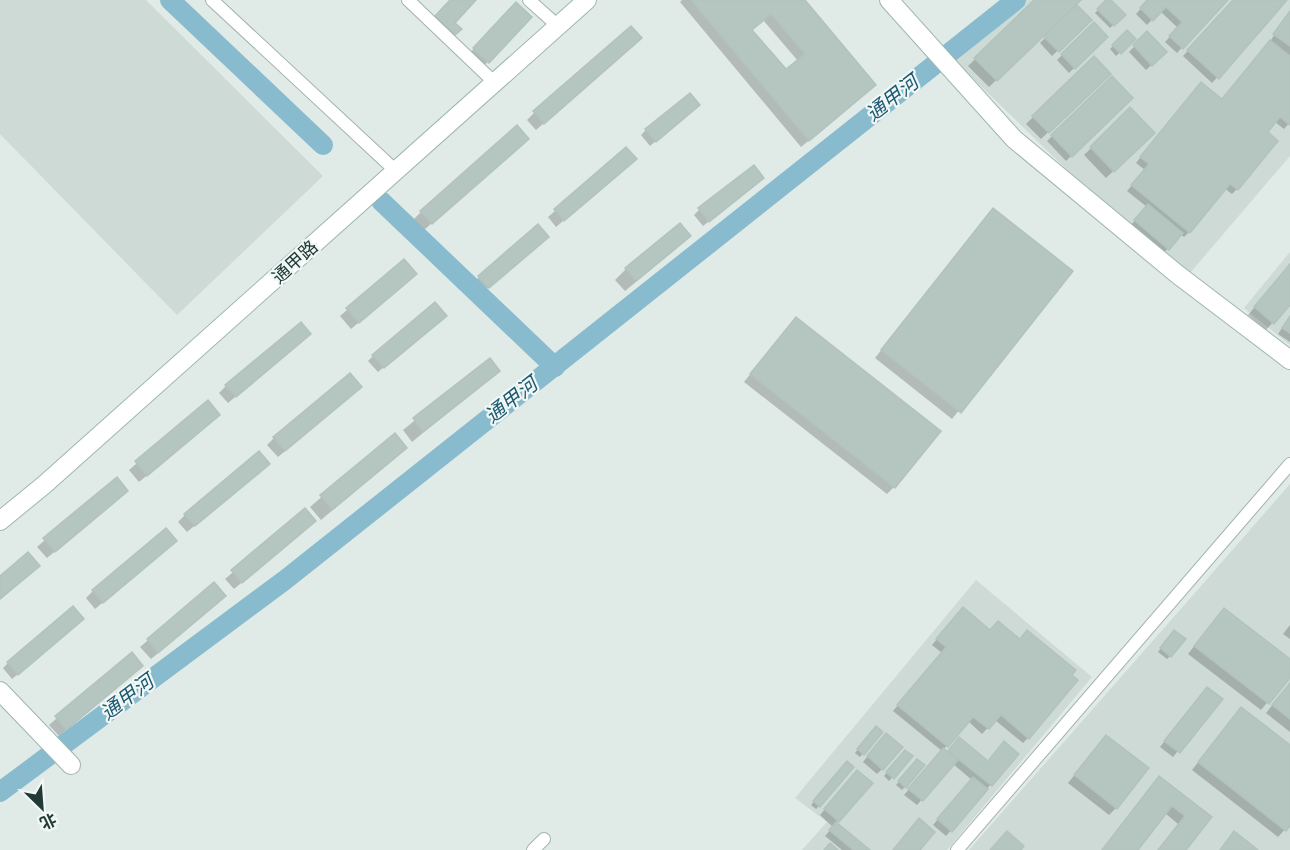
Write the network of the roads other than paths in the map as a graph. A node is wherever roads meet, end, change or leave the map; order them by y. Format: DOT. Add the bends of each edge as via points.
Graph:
graph roads {
  1 [pos="212,0"];
  2 [pos="408,0"];
  3 [pos="530,0"];
  4 [pos="587,0"];
  5 [pos="889,0"];
  6 [pos="558,26"];
  7 [pos="495,83"];
  8 [pos="397,172"];
  9 [pos="1290,360"];
  10 [pos="1290,464"];
  11 [pos="0,521"];
  12 [pos="0,691"];
  13 [pos="71,765"];
  14 [pos="544,839"];
  15 [pos="533,850"];
  16 [pos="957,850"];
  1 -- 8 [label="street"];
  2 -- 7 [label="street"];
  3 -- 6 [label="street"];
  4 -- 6 [label="street, 通甲路"];
  5 -- 9 [label="street" via="1014,139 1177,274"];
  6 -- 7 [label="street, 通甲路"];
  7 -- 8 [label="street, 通甲路"];
  8 -- 11 [label="street, 通甲路"];
  10 -- 16 [label="street"];
  12 -- 13 [label="street"];
  14 -- 15 [label="street"];
}
